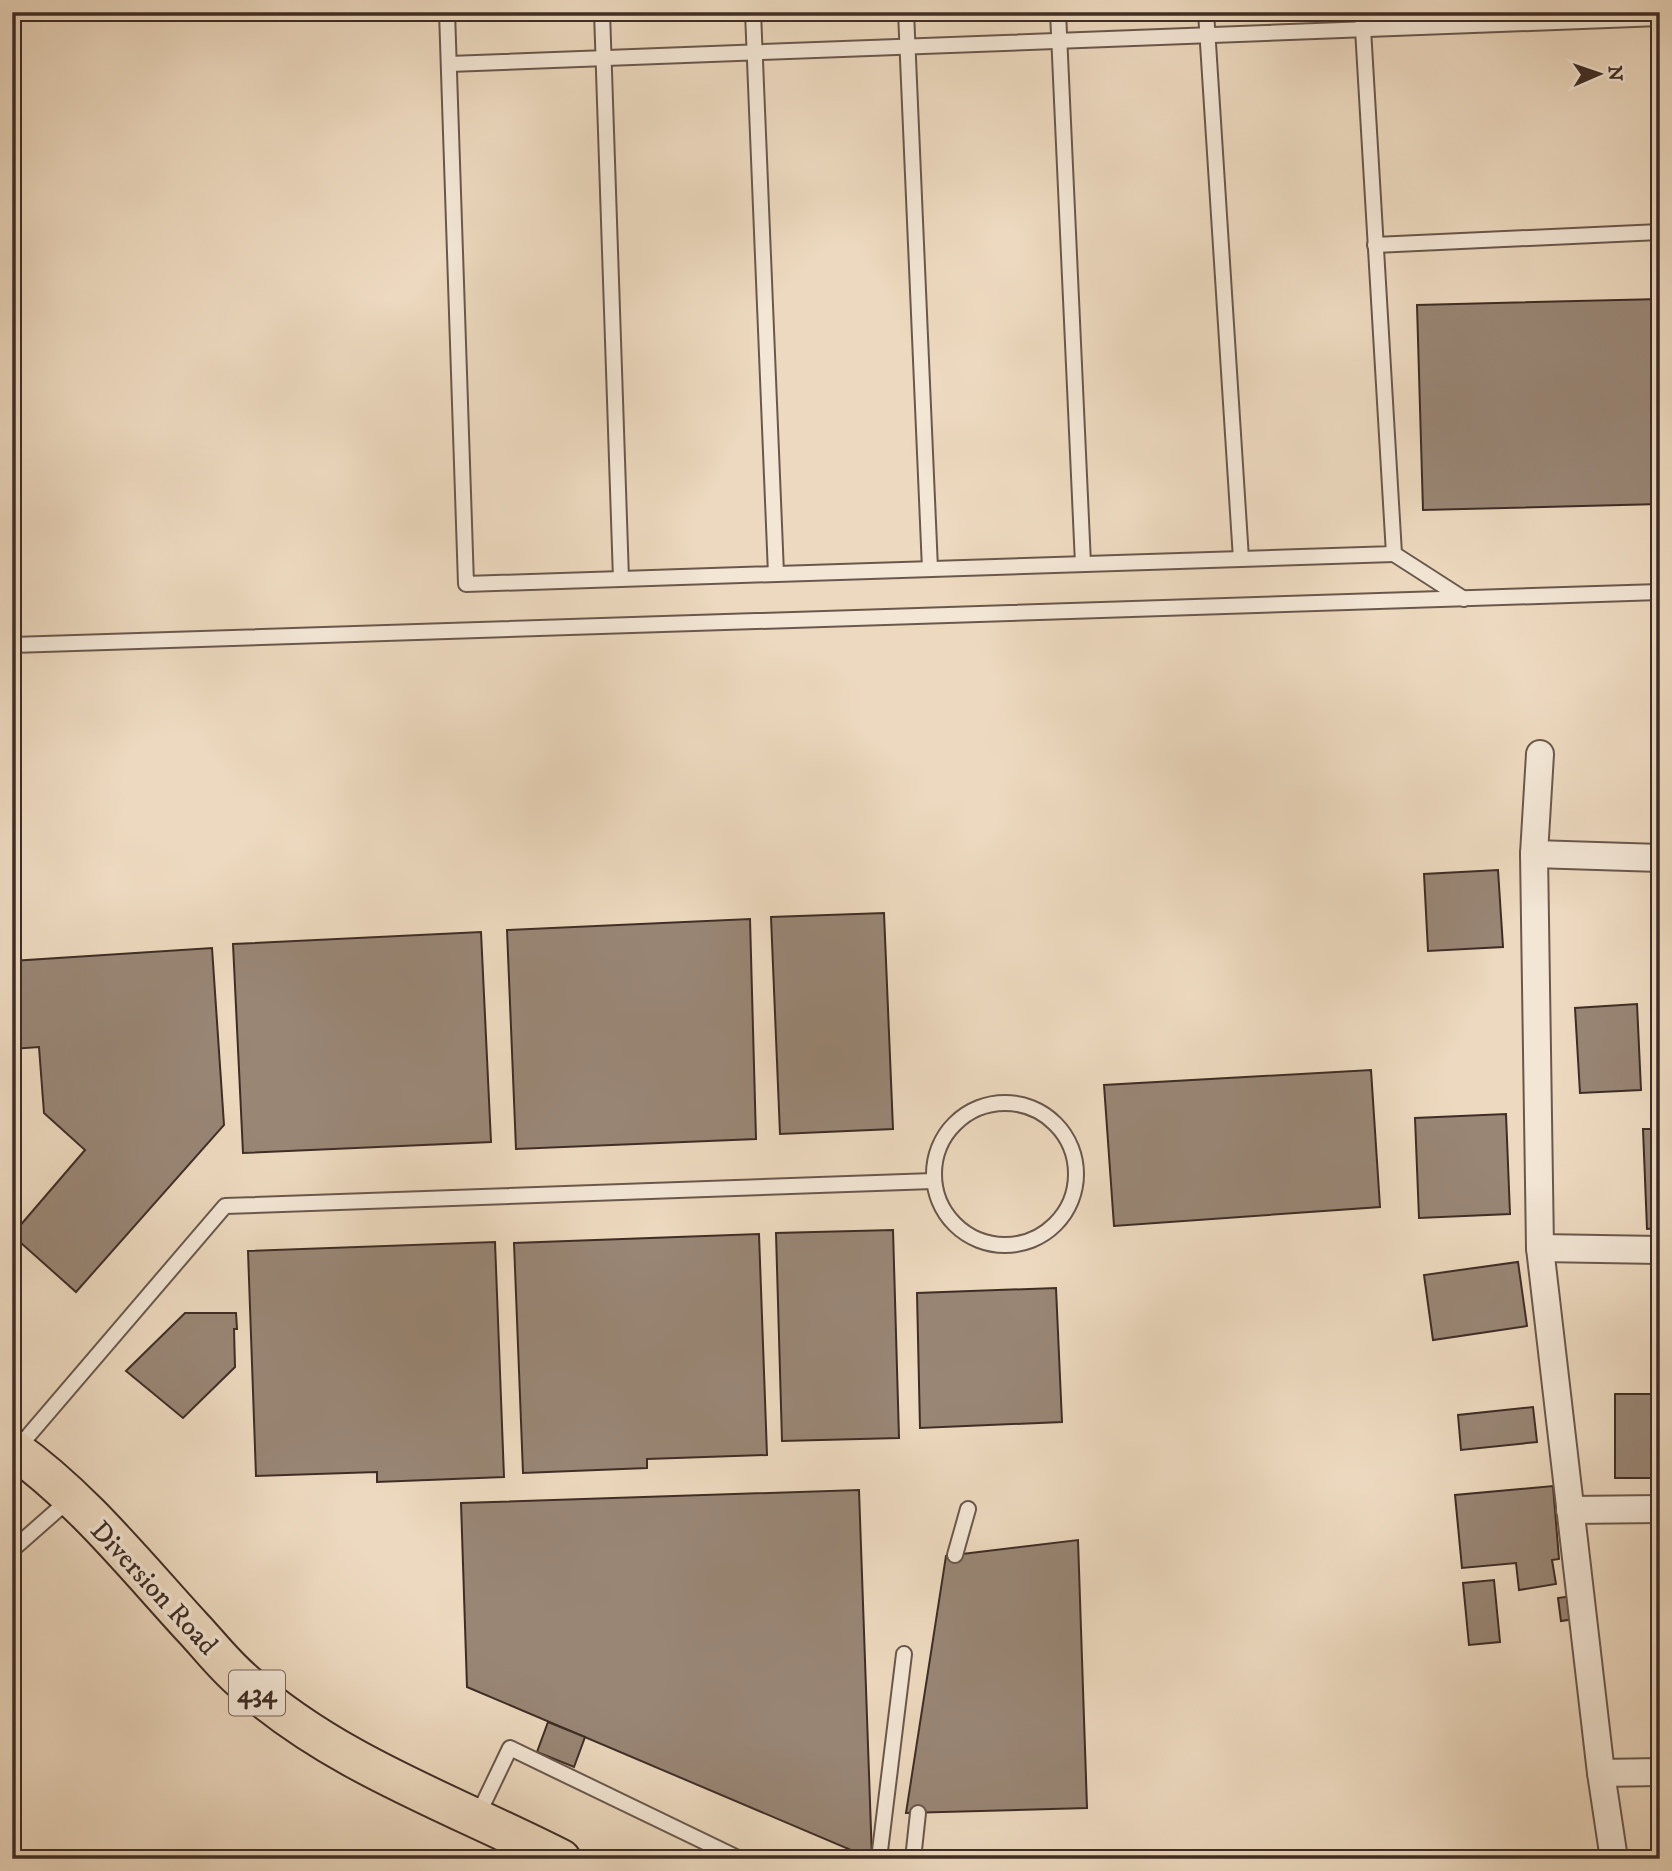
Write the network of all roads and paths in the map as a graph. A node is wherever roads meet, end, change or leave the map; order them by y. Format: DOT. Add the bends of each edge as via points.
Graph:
graph roads {
  1 [pos="447,12"];
  2 [pos="602,12"];
  3 [pos="752,12"];
  4 [pos="906,12"];
  5 [pos="1058,12"];
  6 [pos="1206,12"];
  7 [pos="1362,12"];
  8 [pos="1514,18"];
  9 [pos="1660,18"];
  10 [pos="1362,28"];
  11 [pos="1206,34"];
  12 [pos="1059,40"];
  13 [pos="908,46"];
  14 [pos="753,52"];
  15 [pos="604,57"];
  16 [pos="449,64"];
  17 [pos="1660,232"];
  18 [pos="1376,246"];
  19 [pos="1394,554"];
  20 [pos="1241,559"];
  21 [pos="1083,564"];
  22 [pos="930,569"];
  23 [pos="776,574"];
  24 [pos="621,579"];
  25 [pos="1660,592"];
  26 [pos="1464,599"];
  27 [pos="12,645"];
  28 [pos="1539,754"];
  29 [pos="1534,854"];
  30 [pos="1660,858"];
  31 [pos="933,1181"];
  32 [pos="1540,1248"];
  33 [pos="1660,1250"];
  34 [pos="14,1449"];
  35 [pos="72,1497"];
  36 [pos="968,1508"];
  37 [pos="1660,1508"];
  38 [pos="1570,1510"];
  39 [pos="12,1550"];
  40 [pos="955,1555"];
  41 [pos="904,1654"];
  42 [pos="1660,1772"];
  43 [pos="1601,1773"];
  44 [pos="918,1813"];
  45 [pos="476,1818"];
  46 [pos="561,1859"];
  47 [pos="740,1859"];
  48 [pos="879,1859"];
  49 [pos="913,1859"];
  50 [pos="1614,1859"];
  1 -- 16 [label="lane"];
  2 -- 15 [label="lane"];
  3 -- 14 [label="lane"];
  4 -- 13 [label="lane"];
  5 -- 12 [label="lane"];
  6 -- 11 [label="lane"];
  7 -- 10 [label="lane"];
  8 -- 9 [label="lane"];
  8 -- 10 [label="lane"];
  10 -- 11 [label="lane"];
  10 -- 18 [label="lane"];
  11 -- 12 [label="lane"];
  11 -- 20 [label="lane"];
  12 -- 13 [label="lane"];
  12 -- 21 [label="lane"];
  13 -- 14 [label="lane"];
  13 -- 22 [label="lane"];
  14 -- 15 [label="lane"];
  14 -- 23 [label="lane"];
  15 -- 16 [label="lane"];
  15 -- 24 [label="lane"];
  16 -- 24 [label="lane" via="466,584"];
  17 -- 18 [label="lane"];
  18 -- 19 [label="lane"];
  19 -- 20 [label="lane"];
  19 -- 26 [label="lane"];
  20 -- 21 [label="lane"];
  21 -- 22 [label="lane"];
  22 -- 23 [label="lane"];
  23 -- 24 [label="lane"];
  25 -- 26 [label="lane"];
  26 -- 27 [label="lane"];
  28 -- 29 [label="street"];
  29 -- 30 [label="street"];
  29 -- 32 [label="street"];
  31 -- 31 [label="lane" via="949,1220 966,1235 998,1246 1027,1243 1051,1230 1066,1213 1077,1172 1073,1151 1057,1124 1038,1110 1006,1102 978,1107 957,1120 941,1140"];
  31 -- 34 [label="lane" via="225,1206"];
  32 -- 33 [label="street"];
  32 -- 38 [label="street"];
  34 -- 35 [label="highway, Diversion Road / 434"];
  35 -- 39 [label="lane"];
  35 -- 45 [label="highway, Diversion Road / 434" via="241,1680 280,1713 374,1769"];
  36 -- 40 [label="lane"];
  37 -- 38 [label="street"];
  38 -- 43 [label="street"];
  41 -- 48 [label="lane"];
  42 -- 43 [label="street"];
  43 -- 50 [label="street"];
  44 -- 49 [label="lane"];
  45 -- 46 [label="highway, Diversion Road / 434"];
  45 -- 47 [label="lane" via="510,1748"];
}
